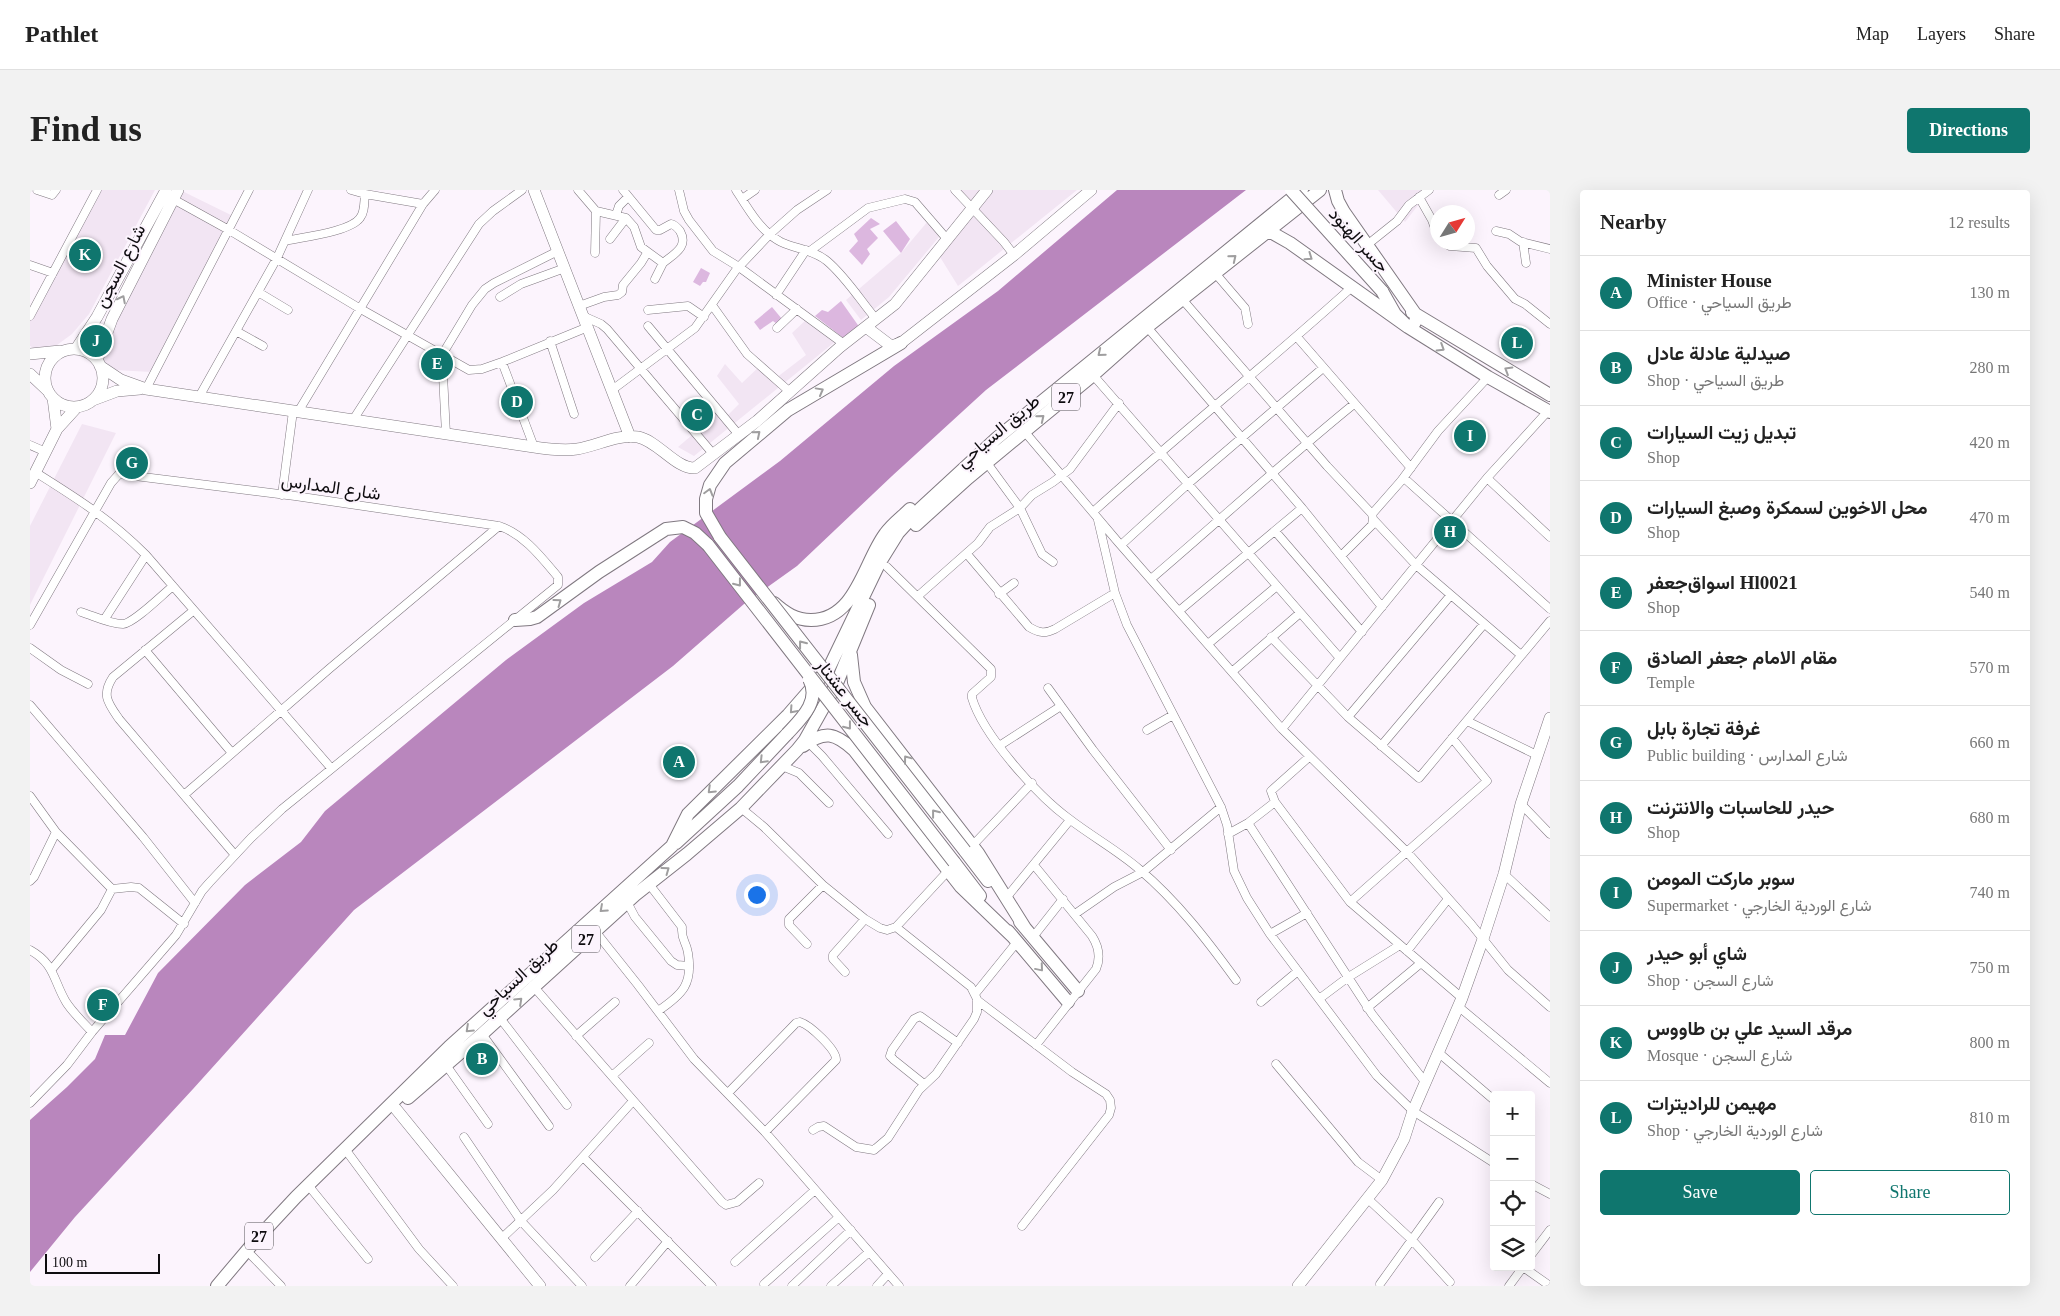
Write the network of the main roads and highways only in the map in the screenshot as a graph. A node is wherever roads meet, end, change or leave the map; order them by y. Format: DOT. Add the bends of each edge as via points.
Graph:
graph roads {
  1 [pos="1291,190"];
  2 [pos="1302,190"];
  3 [pos="1320,190"];
  4 [pos="1335,190"];
  5 [pos="1268,230"];
  6 [pos="1382,291"];
  7 [pos="1422,318"];
  8 [pos="1413,331"];
  9 [pos="901,343"];
  10 [pos="1550,395"];
  11 [pos="1549,412"];
  12 [pos="1021,427"];
  13 [pos="998,438"];
  14 [pos="762,592"];
  15 [pos="515,620"];
  16 [pos="855,638"];
  17 [pos="800,664"];
  18 [pos="806,741"];
  19 [pos="969,848"];
  20 [pos="667,852"];
  21 [pos="951,867"];
  22 [pos="1029,932"];
  23 [pos="1078,991"];
  24 [pos="1068,1002"];
  25 [pos="361,1134"];
  26 [pos="306,1188"];
  27 [pos="217,1286"];
  28 [pos="224,1286"];
  1 -- 6 [label="main road, جسر الهنود, bridge"];
  2 -- 12 [label="main road, طريق السياحي / 27, one-way"];
  3 -- 5 [label="main road, طريق السياحي / 27"];
  4 -- 7 [label="main road" via="1344,212"];
  5 -- 8 [label="main road, one-way"];
  12 -- 5 [label="main road, طريق السياحي / 27, one-way" via="1093,375 1147,327"];
  6 -- 7 [label="main road"];
  6 -- 8 [label="main road" via="1395,314"];
  7 -- 8 [label="main road" via="1414,325"];
  10 -- 7 [label="main road, one-way"];
  8 -- 11 [label="main road, one-way"];
  14 -- 9 [label="main road, جسر عشتار, one-way, bridge" via="706,513 710,486 736,452 778,416"];
  12 -- 13 [label="main road, طريق السياحي / 27"];
  12 -- 16 [label="main road, طريق السياحي / 27" via="987,463 914,527 887,567"];
  13 -- 14 [label="main road, bridge" via="894,523 856,588 844,605 830,616 818,620 795,618"];
  13 -- 20 [label="main road, طريق السياحي / 27, one-way" via="935,494 898,533 880,562 829,668 788,715 688,814"];
  19 -- 14 [label="main road, جسر عشتار, one-way, bridge"];
  15 -- 17 [label="main road, جسر عشتار, one-way, bridge" via="537,617 655,535 678,526 688,529 708,545"];
  16 -- 18 [label="main road, طريق السياحي" via="837,682"];
  19 -- 16 [label="main road, one-way" via="865,707 851,668"];
  17 -- 20 [label="main road, one-way, bridge" via="812,684 810,708 738,786"];
  17 -- 21 [label="main road, جسر عشتار, one-way, bridge"];
  18 -- 21 [label="main road" via="830,735 854,750"];
  25 -- 18 [label="main road, طريق السياحي / 27, one-way" via="396,1109 627,902 741,808"];
  19 -- 22 [label="main road"];
  19 -- 22 [label="main road"];
  20 -- 25 [label="main road, طريق السياحي / 27, one-way" via="472,1026"];
  21 -- 24 [label="main road, one-way"];
  22 -- 23 [label="main road"];
  25 -- 26 [label="main road, طريق السياحي / 27"];
  26 -- 27 [label="main road, طريق السياحي / 27"];
  26 -- 28 [label="main road, طريق السياحي / 27"];
}
